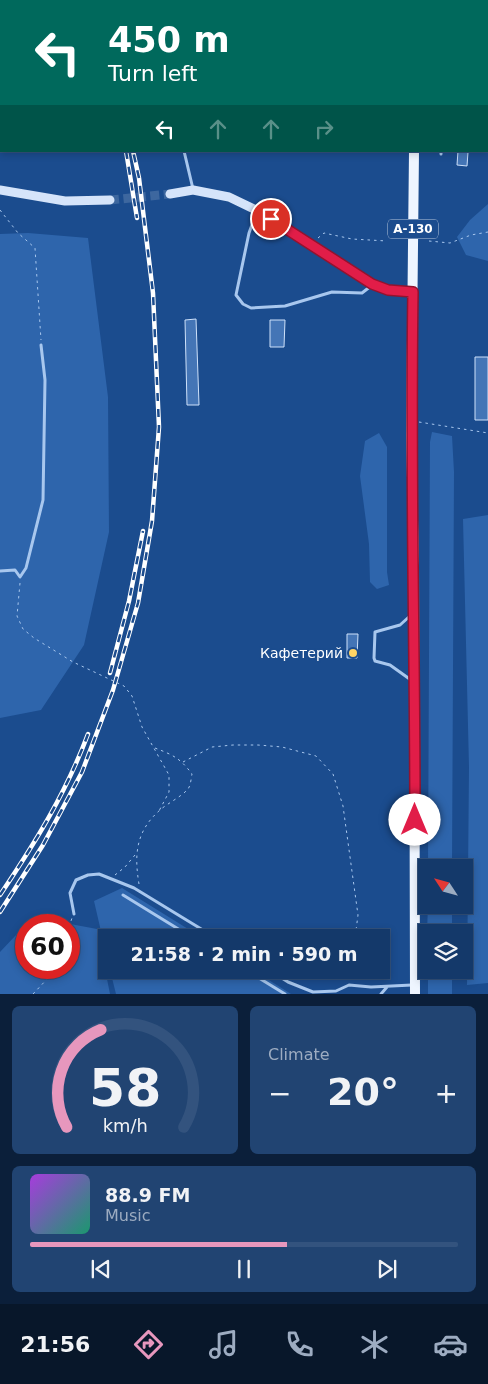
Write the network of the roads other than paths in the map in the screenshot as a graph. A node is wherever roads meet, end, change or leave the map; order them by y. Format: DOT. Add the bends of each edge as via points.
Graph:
graph roads {
  1 [pos="184,152"];
  2 [pos="414,152"];
  3 [pos="0,190"];
  4 [pos="193,190"];
  5 [pos="170,194"];
  6 [pos="110,200"];
  7 [pos="258,211"];
  8 [pos="372,284"];
  9 [pos="413,292"];
  10 [pos="41,345"];
  11 [pos="0,571"];
  12 [pos="414,612"];
  13 [pos="414,683"];
  14 [pos="123,895"];
  15 [pos="74,914"];
  16 [pos="178,929"];
  17 [pos="201,929"];
  18 [pos="261,979"];
  19 [pos="283,979"];
  20 [pos="388,987"];
  21 [pos="415,990"];
  22 [pos="285,994"];
  23 [pos="381,994"];
  1 -- 4 [label="lane"];
  2 -- 9 [label="main road, А-130"];
  3 -- 6 [label="street" via="64,200"];
  4 -- 5 [label="street"];
  4 -- 7 [label="street" via="229,196"];
  7 -- 8 [label="street"];
  7 -- 8 [label="lane" via="249,233 236,295 243,304 251,308 285,306 332,292 362,293"];
  8 -- 9 [label="street" via="388,290"];
  9 -- 12 [label="main road, А-130"];
  10 -- 11 [label="lane" via="45,380 43,500 26,568 20,577 15,570"];
  12 -- 13 [label="main road, А-130"];
  12 -- 13 [label="lane" via="400,625 375,632 374,658 399,670"];
  13 -- 21 [label="main road, А-130"];
  14 -- 16 [label="lane"];
  15 -- 17 [label="lane" via="70,892 76,880 99,874 140,892"];
  18 -- 22 [label="lane"];
  19 -- 20 [label="lane" via="313,992 336,991 350,985"];
  20 -- 21 [label="lane"];
  20 -- 23 [label="lane"];
}
